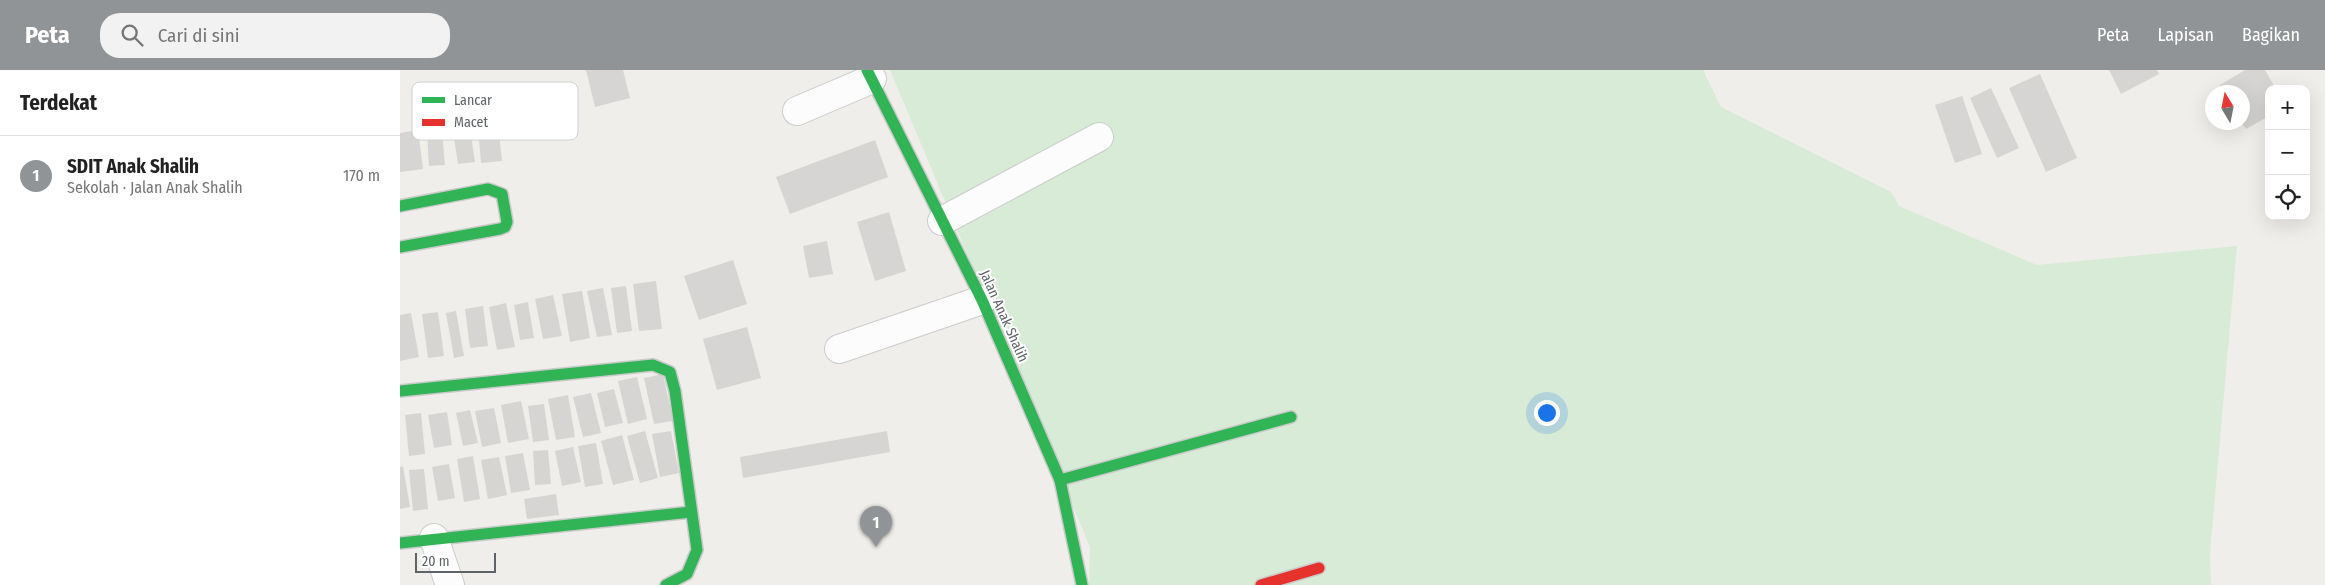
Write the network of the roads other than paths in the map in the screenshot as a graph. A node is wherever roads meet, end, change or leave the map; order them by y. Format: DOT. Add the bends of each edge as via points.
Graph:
graph roads {
  1 [pos="869,75"];
  2 [pos="797,112"];
  3 [pos="1099,137"];
  4 [pos="400,206"];
  5 [pos="942,221"];
  6 [pos="400,247"];
  7 [pos="982,300"];
  8 [pos="839,348"];
  9 [pos="400,391"];
  10 [pos="1291,417"];
  11 [pos="1060,480"];
  12 [pos="691,512"];
  13 [pos="434,538"];
  14 [pos="400,543"];
  15 [pos="1319,568"];
  16 [pos="450,585"];
  17 [pos="666,585"];
  18 [pos="1082,585"];
  19 [pos="1261,585"];
  1 -- 2 [label="street"];
  1 -- 5 [label="street, Jalan Anak Shalih"];
  3 -- 5 [label="street"];
  4 -- 6 [label="street" via="496,190 502,194 507,222 500,229"];
  5 -- 7 [label="street, Jalan Anak Shalih"];
  7 -- 8 [label="street"];
  7 -- 11 [label="street, Jalan Anak Shalih"];
  9 -- 12 [label="street" via="653,365 670,372"];
  10 -- 11 [label="street"];
  11 -- 18 [label="street, Jalan Anak Shalih"];
  12 -- 13 [label="street"];
  12 -- 17 [label="street" via="697,550 687,574"];
  13 -- 14 [label="street"];
  13 -- 16 [label="street"];
  15 -- 19 [label="street"];
}
